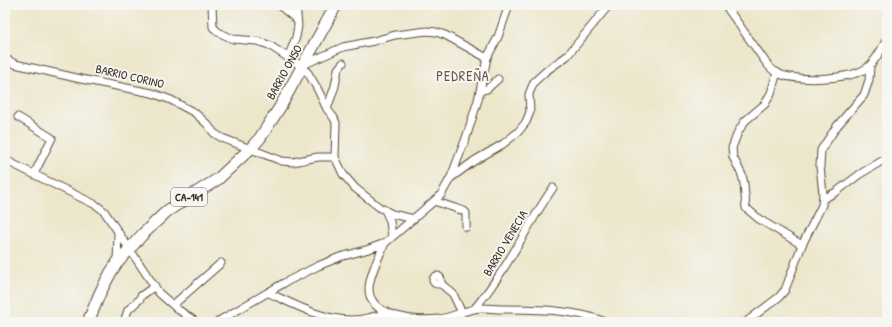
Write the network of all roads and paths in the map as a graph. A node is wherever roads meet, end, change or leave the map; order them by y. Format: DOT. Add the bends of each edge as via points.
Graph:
graph roads {
  1 [pos="212,5"];
  2 [pos="279,5"];
  3 [pos="296,5"];
  4 [pos="336,5"];
  5 [pos="509,5"];
  6 [pos="609,5"];
  7 [pos="725,5"];
  8 [pos="298,20"];
  9 [pos="887,39"];
  10 [pos="5,58"];
  11 [pos="288,58"];
  12 [pos="487,58"];
  13 [pos="344,63"];
  14 [pos="301,66"];
  15 [pos="870,66"];
  16 [pos="777,72"];
  17 [pos="498,79"];
  18 [pos="480,91"];
  19 [pos="327,109"];
  20 [pos="18,117"];
  21 [pos="251,148"];
  22 [pos="335,157"];
  23 [pos="887,158"];
  24 [pos="5,160"];
  25 [pos="34,174"];
  26 [pos="451,177"];
  27 [pos="553,188"];
  28 [pos="823,199"];
  29 [pos="434,201"];
  30 [pos="385,210"];
  31 [pos="414,219"];
  32 [pos="466,227"];
  33 [pos="118,233"];
  34 [pos="392,237"];
  35 [pos="385,243"];
  36 [pos="802,245"];
  37 [pos="124,249"];
  38 [pos="221,263"];
  39 [pos="440,283"];
  40 [pos="155,286"];
  41 [pos="269,293"];
  42 [pos="173,306"];
  43 [pos="474,309"];
  44 [pos="388,313"];
  45 [pos="462,313"];
  46 [pos="404,320"];
  47 [pos="88,322"];
  48 [pos="124,322"];
  49 [pos="196,322"];
  50 [pos="217,322"];
  51 [pos="606,322"];
  52 [pos="746,322"];
  1 -- 11 [label="street" via="213,27 218,32 233,39 269,45"];
  2 -- 8 [label="street"];
  3 -- 8 [label="street"];
  4 -- 14 [label="main road, BARRIO ONSO / CA-141"];
  5 -- 12 [label="street" via="498,37"];
  6 -- 26 [label="street" via="567,56 534,82 529,94 530,112 518,132"];
  7 -- 16 [label="street" via="767,64"];
  8 -- 11 [label="street" via="296,37"];
  9 -- 15 [label="street"];
  10 -- 21 [label="street, BARRIO CORINO" via="16,64 152,93 171,100 195,114 214,134"];
  11 -- 14 [label="street"];
  12 -- 14 [label="street" via="444,35 427,31 395,35 343,47"];
  12 -- 18 [label="street"];
  13 -- 19 [label="street" via="338,69"];
  14 -- 19 [label="street" via="308,73"];
  14 -- 21 [label="main road, BARRIO ONSO / CA-141" via="272,120"];
  15 -- 16 [label="street" via="850,75 813,79"];
  15 -- 28 [label="street" via="864,95 837,126 821,150"];
  16 -- 36 [label="street" via="772,92 765,104 745,121 738,132 732,148 733,157 742,176 746,208 759,219"];
  17 -- 18 [label="street" via="487,89"];
  18 -- 26 [label="street"];
  19 -- 22 [label="street" via="336,123"];
  20 -- 25 [label="street" via="52,138"];
  21 -- 22 [label="street, BARRIO CORINO" via="282,161"];
  21 -- 37 [label="main road, CA-141" via="218,179 167,211"];
  22 -- 30 [label="street" via="343,174 355,188"];
  23 -- 28 [label="street"];
  24 -- 25 [label="street"];
  25 -- 33 [label="street" via="96,205 104,211"];
  26 -- 29 [label="street" via="441,195"];
  27 -- 43 [label="street, BARRIO VENECIA" via="510,260"];
  28 -- 36 [label="street"];
  29 -- 31 [label="street"];
  29 -- 32 [label="street" via="464,211"];
  30 -- 31 [label="street"];
  30 -- 34 [label="street" via="390,221"];
  31 -- 34 [label="street"];
  33 -- 37 [label="street"];
  33 -- 37 [label="street"];
  34 -- 35 [label="street"];
  35 -- 41 [label="street" via="318,266"];
  35 -- 44 [label="street" via="372,273 369,289 374,302"];
  36 -- 52 [label="street" via="785,290"];
  37 -- 40 [label="street"];
  37 -- 47 [label="main road, CA-141" via="105,283"];
  38 -- 42 [label="street"];
  39 -- 45 [label="street" via="453,294"];
  40 -- 42 [label="street"];
  40 -- 48 [label="street" via="132,305"];
  41 -- 44 [label="street" via="315,312 343,319 366,318"];
  41 -- 50 [label="street"];
  42 -- 49 [label="street"];
  43 -- 45 [label="street"];
  43 -- 51 [label="street" via="551,310 584,315"];
  44 -- 46 [label="street"];
  45 -- 46 [label="street" via="439,319"];
}
